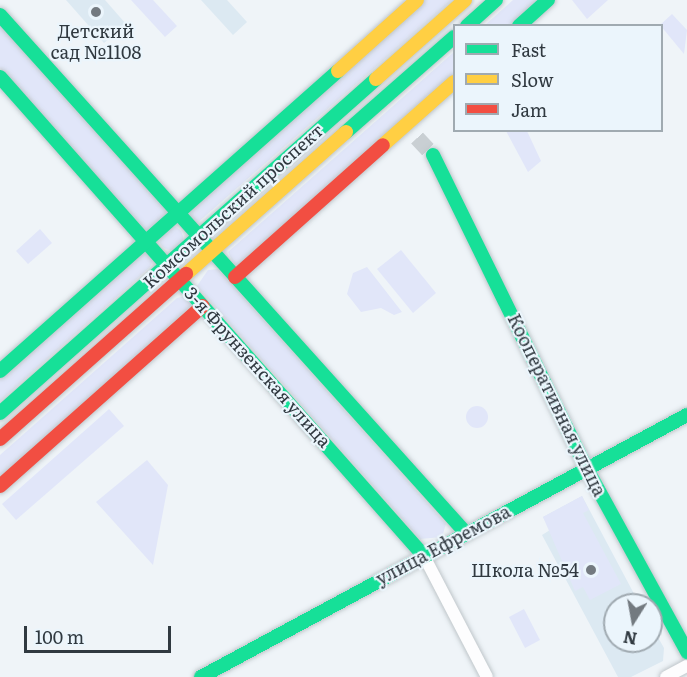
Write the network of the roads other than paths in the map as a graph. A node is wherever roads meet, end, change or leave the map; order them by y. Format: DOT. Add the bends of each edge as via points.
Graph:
graph roads {
  1 [pos="417,0"];
  2 [pos="465,0"];
  3 [pos="496,0"];
  4 [pos="548,0"];
  5 [pos="0,15"];
  6 [pos="469,24"];
  7 [pos="521,24"];
  8 [pos="453,38"];
  9 [pos="0,77"];
  10 [pos="453,83"];
  11 [pos="406,125"];
  12 [pos="417,138"];
  13 [pos="433,155"];
  14 [pos="177,214"];
  15 [pos="198,238"];
  16 [pos="146,241"];
  17 [pos="211,252"];
  18 [pos="167,265"];
  19 [pos="235,277"];
  20 [pos="180,279"];
  21 [pos="203,306"];
  22 [pos="0,371"];
  23 [pos="0,413"];
  24 [pos="687,416"];
  25 [pos="0,439"];
  26 [pos="587,469"];
  27 [pos="0,486"];
  28 [pos="466,532"];
  29 [pos="424,556"];
  30 [pos="687,652"];
  31 [pos="687,666"];
  32 [pos="201,677"];
  33 [pos="487,677"];
  34 [pos="666,677"];
  1 -- 14 [label="street, Комсомольский проспект"];
  2 -- 15 [label="street, Комсомольский проспект"];
  3 -- 6 [label="street"];
  4 -- 7 [label="street"];
  5 -- 14 [label="street"];
  8 -- 17 [label="street, Комсомольский проспект"];
  9 -- 16 [label="street, 3-я Фрунзенская улица"];
  10 -- 11 [label="street"];
  11 -- 12 [label="street"];
  11 -- 19 [label="street"];
  13 -- 26 [label="street, Кооперативная улица"];
  14 -- 15 [label="street"];
  14 -- 16 [label="street, Комсомольский проспект"];
  15 -- 17 [label="street"];
  15 -- 18 [label="street, Комсомольский проспект"];
  16 -- 18 [label="street, 3-я Фрунзенская улица"];
  16 -- 22 [label="street, Комсомольский проспект"];
  17 -- 19 [label="street"];
  17 -- 20 [label="street, Комсомольский проспект"];
  18 -- 20 [label="street, 3-я Фрунзенская улица"];
  18 -- 23 [label="street, Комсомольский проспект"];
  19 -- 28 [label="street"];
  20 -- 21 [label="street, 3-я Фрунзенская улица"];
  20 -- 25 [label="street, Комсомольский проспект"];
  21 -- 27 [label="street"];
  21 -- 29 [label="street, 3-я Фрунзенская улица"];
  24 -- 26 [label="street, улица Ефремова"];
  26 -- 28 [label="street, улица Ефремова"];
  26 -- 30 [label="street, Кооперативная улица"];
  28 -- 29 [label="street, улица Ефремова"];
  29 -- 32 [label="street, улица Ефремова"];
  29 -- 33 [label="street, 3-я Фрунзенская улица"];
  31 -- 34 [label="street"];
}
